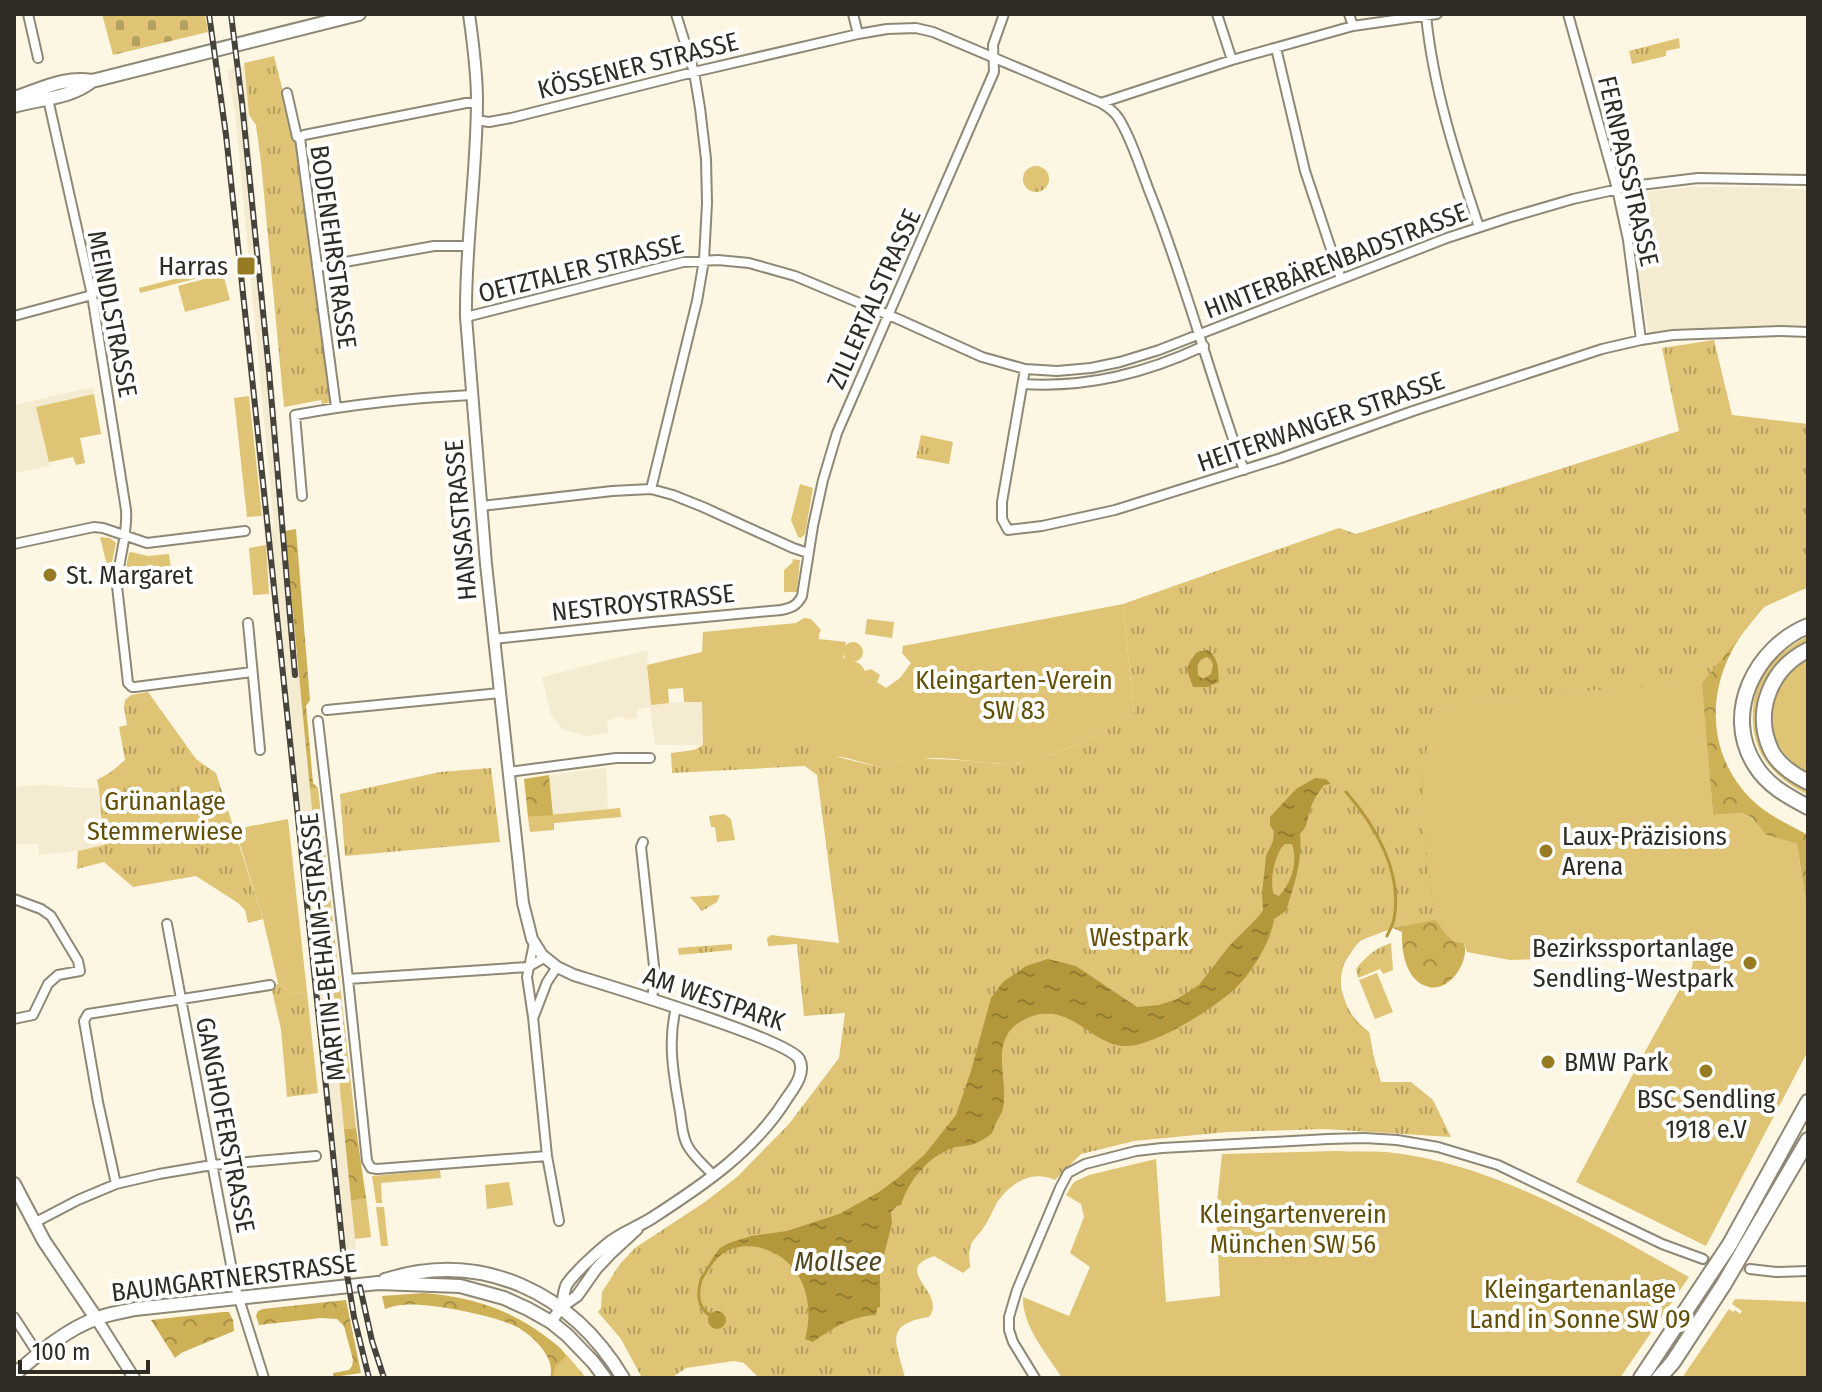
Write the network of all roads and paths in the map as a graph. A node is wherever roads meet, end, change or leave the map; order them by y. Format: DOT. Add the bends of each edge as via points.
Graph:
graph roads {
  1 [pos="28,14"];
  2 [pos="359,14"];
  3 [pos="469,14"];
  4 [pos="676,14"];
  5 [pos="853,14"];
  6 [pos="1004,14"];
  7 [pos="1217,14"];
  8 [pos="1349,14"];
  9 [pos="1437,14"];
  10 [pos="1568,14"];
  11 [pos="1426,15"];
  12 [pos="1353,26"];
  13 [pos="858,34"];
  14 [pos="1276,48"];
  15 [pos="38,58"];
  16 [pos="994,58"];
  17 [pos="1232,60"];
  18 [pos="694,72"];
  19 [pos="92,81"];
  20 [pos="287,93"];
  21 [pos="14,98"];
  22 [pos="48,99"];
  23 [pos="477,103"];
  24 [pos="1101,103"];
  25 [pos="14,106"];
  26 [pos="476,120"];
  27 [pos="300,138"];
  28 [pos="1808,180"];
  29 [pos="1617,189"];
  30 [pos="1479,227"];
  31 [pos="468,246"];
  32 [pos="704,260"];
  33 [pos="317,267"];
  34 [pos="1341,279"];
  35 [pos="92,295"];
  36 [pos="889,315"];
  37 [pos="14,316"];
  38 [pos="466,317"];
  39 [pos="1808,332"];
  40 [pos="1200,334"];
  41 [pos="1641,340"];
  42 [pos="1204,346"];
  43 [pos="1025,369"];
  44 [pos="1023,384"];
  45 [pos="471,395"];
  46 [pos="336,407"];
  47 [pos="1244,470"];
  48 [pos="651,489"];
  49 [pos="302,496"];
  50 [pos="481,506"];
  51 [pos="245,531"];
  52 [pos="126,537"];
  53 [pos="14,544"];
  54 [pos="808,553"];
  55 [pos="796,605"];
  56 [pos="248,623"];
  57 [pos="1808,626"];
  58 [pos="494,639"];
  59 [pos="1808,650"];
  60 [pos="252,672"];
  61 [pos="500,693"];
  62 [pos="327,710"];
  63 [pos="318,721"];
  64 [pos="260,750"];
  65 [pos="650,758"];
  66 [pos="508,772"];
  67 [pos="1808,782"];
  68 [pos="1808,807"];
  69 [pos="643,842"];
  70 [pos="14,899"];
  71 [pos="167,924"];
  72 [pos="534,943"];
  73 [pos="544,958"];
  74 [pos="528,967"];
  75 [pos="557,967"];
  76 [pos="348,979"];
  77 [pos="270,985"];
  78 [pos="181,998"];
  79 [pos="651,1000"];
  80 [pos="676,1008"];
  81 [pos="533,1017"];
  82 [pos="17,1019"];
  83 [pos="1808,1102"];
  84 [pos="1808,1140"];
  85 [pos="316,1156"];
  86 [pos="547,1156"];
  87 [pos="212,1165"];
  88 [pos="714,1176"];
  89 [pos="14,1184"];
  90 [pos="116,1184"];
  91 [pos="559,1221"];
  92 [pos="34,1223"];
  93 [pos="1703,1259"];
  94 [pos="1750,1269"];
  95 [pos="1808,1271"];
  96 [pos="378,1283"];
  97 [pos="238,1297"];
  98 [pos="561,1307"];
  99 [pos="14,1317"];
  100 [pos="96,1318"];
  101 [pos="551,1322"];
  102 [pos="38,1354"];
  103 [pos="1673,1362"];
  104 [pos="14,1375"];
  105 [pos="134,1378"];
  106 [pos="264,1378"];
  107 [pos="605,1378"];
  108 [pos="623,1378"];
  109 [pos="1035,1378"];
  110 [pos="1641,1378"];
  111 [pos="1659,1378"];
  112 [pos="1666,1378"];
  1 -- 15 [label="street"];
  2 -- 19 [label="main road"];
  3 -- 23 [label="street, HANSASTRASSE"];
  4 -- 18 [label="street"];
  5 -- 13 [label="street"];
  6 -- 16 [label="street, ZILLERTALSTRASSE"];
  7 -- 17 [label="street"];
  8 -- 12 [label="street"];
  9 -- 11 [label="street"];
  10 -- 29 [label="street, FERNPASSSTRASSE"];
  11 -- 12 [label="street"];
  11 -- 30 [label="street" via="1444,113"];
  12 -- 14 [label="street"];
  13 -- 16 [label="street, KÖSSENER STRASSE" via="916,28"];
  13 -- 18 [label="street, KÖSSENER STRASSE"];
  14 -- 17 [label="street"];
  14 -- 34 [label="street" via="1305,171"];
  16 -- 24 [label="street, KÖSSENER STRASSE"];
  16 -- 36 [label="street, ZILLERTALSTRASSE" via="994,72"];
  17 -- 24 [label="street"];
  18 -- 26 [label="street, KÖSSENER STRASSE" via="511,118"];
  18 -- 32 [label="street" via="706,159"];
  19 -- 21 [label="main road" via="68,80"];
  19 -- 22 [label="main road"];
  20 -- 27 [label="street, BODENEHRSTRASSE"];
  22 -- 25 [label="main road"];
  22 -- 35 [label="street, MEINDLSTRASSE"];
  23 -- 26 [label="street, HANSASTRASSE"];
  23 -- 27 [label="street"];
  24 -- 40 [label="street" via="1119,117 1130,142"];
  26 -- 31 [label="street, HANSASTRASSE"];
  27 -- 33 [label="street, BODENEHRSTRASSE"];
  28 -- 29 [label="street, HINTERBÄRENBADSTRASSE" via="1698,178"];
  29 -- 30 [label="street, HINTERBÄRENBADSTRASSE"];
  29 -- 41 [label="street, FERNPASSSTRASSE"];
  30 -- 34 [label="street, HINTERBÄRENBADSTRASSE"];
  31 -- 33 [label="street" via="434,246"];
  31 -- 38 [label="street, HANSASTRASSE"];
  32 -- 36 [label="street, OETZTALER STRASSE" via="773,269"];
  32 -- 38 [label="street, OETZTALER STRASSE"];
  32 -- 48 [label="street"];
  33 -- 46 [label="street, BODENEHRSTRASSE"];
  34 -- 40 [label="street, HINTERBÄRENBADSTRASSE"];
  35 -- 37 [label="street"];
  35 -- 52 [label="street, MEINDLSTRASSE"];
  36 -- 43 [label="street, HINTERBÄRENBADSTRASSE" via="982,357"];
  36 -- 54 [label="street, ZILLERTALSTRASSE" via="830,455"];
  38 -- 45 [label="street, HANSASTRASSE"];
  39 -- 41 [label="street, HEITERWANGER STRASSE"];
  40 -- 42 [label="street"];
  40 -- 43 [label="street, HINTERBÄRENBADSTRASSE" via="1091,368"];
  41 -- 47 [label="street, HEITERWANGER STRASSE" via="1579,355"];
  42 -- 44 [label="street, HINTERBÄRENBADSTRASSE" via="1126,376"];
  42 -- 47 [label="street"];
  43 -- 44 [label="street, HEITERWANGER STRASSE"];
  44 -- 47 [label="street, HEITERWANGER STRASSE" via="1002,502 1008,530 1115,510"];
  45 -- 46 [label="street"];
  45 -- 50 [label="street, HANSASTRASSE"];
  46 -- 49 [label="street" via="295,415"];
  48 -- 50 [label="street"];
  48 -- 54 [label="street"];
  50 -- 58 [label="street, HANSASTRASSE"];
  51 -- 52 [label="street" via="147,543"];
  52 -- 53 [label="street" via="94,527"];
  52 -- 60 [label="street, MEINDLSTRASSE" via="117,586 131,686"];
  54 -- 55 [label="street, ZILLERTALSTRASSE"];
  55 -- 58 [label="street, NESTROYSTRASSE"];
  56 -- 60 [label="street"];
  57 -- 68 [label="highway" via="1760,662 1744,700 1743,725 1760,773"];
  58 -- 61 [label="street, HANSASTRASSE"];
  59 -- 67 [label="highway" via="1792,660 1768,690 1765,724 1779,762"];
  60 -- 64 [label="street"];
  61 -- 62 [label="street"];
  61 -- 66 [label="street, HANSASTRASSE"];
  63 -- 76 [label="street, MARTIN-BEHAIM-STRASSE"];
  65 -- 66 [label="street"];
  66 -- 72 [label="street, HANSASTRASSE" via="520,884"];
  69 -- 79 [label="street" via="654,966"];
  70 -- 82 [label="street" via="51,916 80,971 58,975 33,1015"];
  71 -- 78 [label="street, GANGHOFERSTRASSE"];
  72 -- 73 [label="street, AM WESTPARK"];
  72 -- 74 [label="street, HANSASTRASSE"];
  73 -- 74 [label="street"];
  73 -- 75 [label="street, AM WESTPARK"];
  74 -- 76 [label="street"];
  74 -- 81 [label="street, HANSASTRASSE"];
  75 -- 79 [label="street, AM WESTPARK"];
  75 -- 81 [label="street, HANSASTRASSE"];
  76 -- 86 [label="street, MARTIN-BEHAIM-STRASSE" via="371,1168"];
  77 -- 78 [label="street"];
  78 -- 87 [label="street, GANGHOFERSTRASSE"];
  78 -- 90 [label="street" via="88,1014 84,1021"];
  79 -- 80 [label="street, AM WESTPARK"];
  80 -- 88 [label="street" via="672,1048 683,1133 689,1149"];
  80 -- 88 [label="street, AM WESTPARK" via="789,1049 799,1059 800,1076 780,1109"];
  81 -- 86 [label="street, HANSASTRASSE"];
  83 -- 110 [label="highway" via="1730,1244"];
  84 -- 103 [label="highway"];
  85 -- 87 [label="street"];
  86 -- 91 [label="street, HANSASTRASSE"];
  87 -- 90 [label="street"];
  87 -- 97 [label="street, GANGHOFERSTRASSE"];
  88 -- 98 [label="street, AM WESTPARK" via="644,1223"];
  89 -- 92 [label="main road"];
  90 -- 92 [label="street"];
  92 -- 100 [label="main road"];
  93 -- 109 [label="street" via="1498,1165 1438,1147 1364,1138 1136,1151 1076,1167 1064,1179 1009,1317 1013,1342"];
  94 -- 95 [label="street"];
  96 -- 97 [label="main road, BAUMGARTNERSTRASSE"];
  96 -- 98 [label="main road, BAUMGARTNERSTRASSE" via="402,1275 471,1271 537,1291"];
  96 -- 101 [label="main road, BAUMGARTNERSTRASSE" via="475,1289"];
  97 -- 100 [label="main road, BAUMGARTNERSTRASSE"];
  97 -- 106 [label="street, GANGHOFERSTRASSE"];
  98 -- 101 [label="street, AM WESTPARK"];
  98 -- 108 [label="main road" via="591,1335"];
  99 -- 102 [label="street"];
  100 -- 102 [label="main road, BAUMGARTNERSTRASSE"];
  100 -- 105 [label="street"];
  101 -- 107 [label="main road"];
  102 -- 104 [label="main road, BAUMGARTNERSTRASSE"];
  103 -- 111 [label="highway"];
  103 -- 112 [label="highway"];
}
